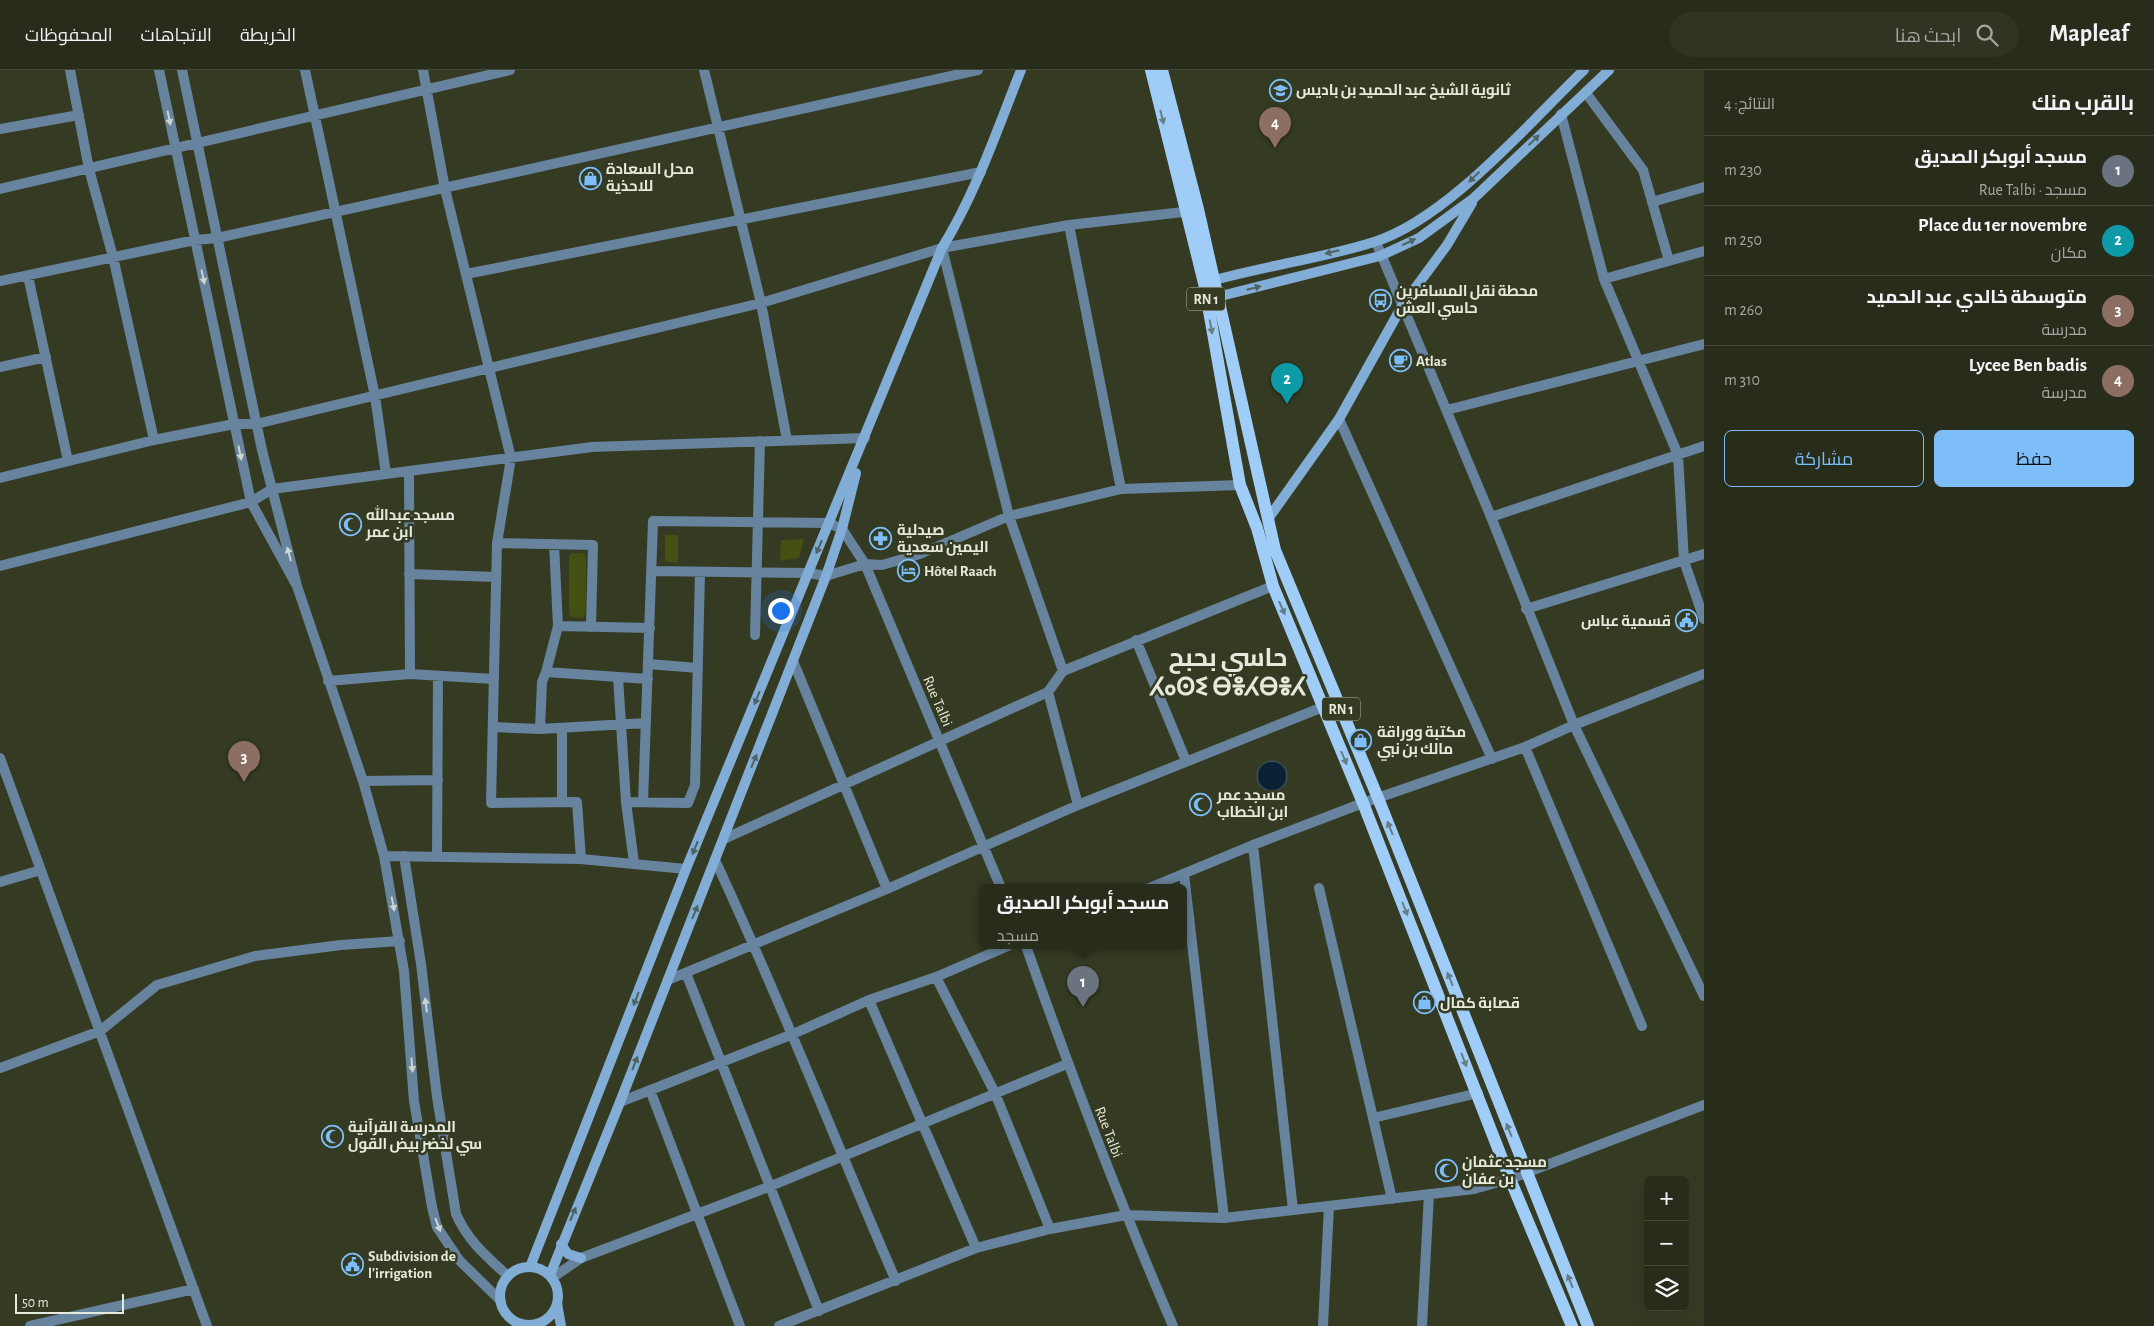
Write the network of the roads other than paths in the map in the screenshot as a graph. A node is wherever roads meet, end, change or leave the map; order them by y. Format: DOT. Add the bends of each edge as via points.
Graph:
graph roads {
  1 [pos="70,70"];
  2 [pos="159,70"];
  3 [pos="182,70"];
  4 [pos="305,70"];
  5 [pos="423,70"];
  6 [pos="510,70"];
  7 [pos="704,70"];
  8 [pos="978,70"];
  9 [pos="1021,70"];
  10 [pos="1150,70"];
  11 [pos="1162,70"];
  12 [pos="1584,70"];
  13 [pos="1609,70"];
  14 [pos="427,89"];
  15 [pos="1586,94"];
  16 [pos="1561,114"];
  17 [pos="314,115"];
  18 [pos="79,116"];
  19 [pos="0,129"];
  20 [pos="718,129"];
  21 [pos="197,142"];
  22 [pos="176,148"];
  23 [pos="89,169"];
  24 [pos="981,172"];
  25 [pos="1704,186"];
  26 [pos="0,189"];
  27 [pos="445,189"];
  28 [pos="1474,198"];
  29 [pos="1652,202"];
  30 [pos="1192,211"];
  31 [pos="336,212"];
  32 [pos="741,219"];
  33 [pos="1069,225"];
  34 [pos="217,238"];
  35 [pos="195,240"];
  36 [pos="1376,242"];
  37 [pos="942,248"];
  38 [pos="1704,251"];
  39 [pos="1380,256"];
  40 [pos="113,258"];
  41 [pos="1669,261"];
  42 [pos="466,274"];
  43 [pos="28,276"];
  44 [pos="1604,279"];
  45 [pos="0,281"];
  46 [pos="1208,282"];
  47 [pos="1212,299"];
  48 [pos="761,304"];
  49 [pos="1402,306"];
  50 [pos="1704,344"];
  51 [pos="46,357"];
  52 [pos="1638,363"];
  53 [pos="0,367"];
  54 [pos="489,368"];
  55 [pos="375,396"];
  56 [pos="1447,410"];
  57 [pos="1339,419"];
  58 [pos="234,424"];
  59 [pos="256,424"];
  60 [pos="865,438"];
  61 [pos="154,440"];
  62 [pos="787,440"];
  63 [pos="760,441"];
  64 [pos="1704,446"];
  65 [pos="1678,455"];
  66 [pos="511,458"];
  67 [pos="68,461"];
  68 [pos="409,471"];
  69 [pos="386,474"];
  70 [pos="0,478"];
  71 [pos="1240,485"];
  72 [pos="272,489"];
  73 [pos="1122,489"];
  74 [pos="251,502"];
  75 [pos="1009,516"];
  76 [pos="1491,517"];
  77 [pos="1268,518"];
  78 [pos="758,522"];
  79 [pos="829,523"];
  80 [pos="842,529"];
  81 [pos="497,543"];
  82 [pos="554,544"];
  83 [pos="1704,554"];
  84 [pos="1684,562"];
  85 [pos="865,564"];
  86 [pos="0,566"];
  87 [pos="652,571"];
  88 [pos="700,572"];
  89 [pos="756,572"];
  90 [pos="808,573"];
  91 [pos="410,574"];
  92 [pos="826,576"];
  93 [pos="496,577"];
  94 [pos="297,586"];
  95 [pos="1272,586"];
  96 [pos="1526,609"];
  97 [pos="1704,619"];
  98 [pos="558,626"];
  99 [pos="591,627"];
  100 [pos="650,628"];
  101 [pos="755,635"];
  102 [pos="1136,640"];
  103 [pos="793,661"];
  104 [pos="648,664"];
  105 [pos="698,668"];
  106 [pos="1063,670"];
  107 [pos="546,672"];
  108 [pos="410,674"];
  109 [pos="1704,674"];
  110 [pos="438,676"];
  111 [pos="618,677"];
  112 [pos="494,679"];
  113 [pos="648,679"];
  114 [pos="328,681"];
  115 [pos="1048,692"];
  116 [pos="1323,707"];
  117 [pos="646,723"];
  118 [pos="1574,725"];
  119 [pos="493,726"];
  120 [pos="621,726"];
  121 [pos="562,728"];
  122 [pos="540,729"];
  123 [pos="938,740"];
  124 [pos="1525,747"];
  125 [pos="0,758"];
  126 [pos="1492,759"];
  127 [pos="1186,761"];
  128 [pos="438,780"];
  129 [pos="363,781"];
  130 [pos="844,784"];
  131 [pos="1378,798"];
  132 [pos="562,802"];
  133 [pos="626,802"];
  134 [pos="643,802"];
  135 [pos="1363,803"];
  136 [pos="1078,805"];
  137 [pos="724,839"];
  138 [pos="1253,844"];
  139 [pos="982,846"];
  140 [pos="437,855"];
  141 [pos="384,856"];
  142 [pos="404,856"];
  143 [pos="581,859"];
  144 [pos="715,860"];
  145 [pos="634,863"];
  146 [pos="686,869"];
  147 [pos="41,870"];
  148 [pos="1184,874"];
  149 [pos="0,882"];
  150 [pos="999,884"];
  151 [pos="1159,884"];
  152 [pos="1185,884"];
  153 [pos="1319,888"];
  154 [pos="887,889"];
  155 [pos="1187,900"];
  156 [pos="400,941"];
  157 [pos="754,944"];
  158 [pos="1001,949"];
  159 [pos="1027,949"];
  160 [pos="686,973"];
  161 [pos="936,977"];
  162 [pos="668,980"];
  163 [pos="1704,996"];
  164 [pos="869,1000"];
  165 [pos="1642,1026"];
  166 [pos="100,1031"];
  167 [pos="793,1034"];
  168 [pos="722,1062"];
  169 [pos="1067,1064"];
  170 [pos="0,1068"];
  171 [pos="650,1090"];
  172 [pos="994,1093"];
  173 [pos="1478,1093"];
  174 [pos="620,1102"];
  175 [pos="1704,1105"];
  176 [pos="1373,1118"];
  177 [pos="921,1123"];
  178 [pos="842,1157"];
  179 [pos="1526,1173"];
  180 [pos="1510,1178"];
  181 [pos="771,1186"];
  182 [pos="1429,1194"];
  183 [pos="1392,1198"];
  184 [pos="1329,1206"];
  185 [pos="1293,1210"];
  186 [pos="696,1215"];
  187 [pos="1126,1215"];
  188 [pos="1224,1218"];
  189 [pos="1050,1229"];
  190 [pos="561,1244"];
  191 [pos="976,1248"];
  192 [pos="581,1258"];
  193 [pos="530,1267"];
  194 [pos="508,1276"];
  195 [pos="551,1277"];
  196 [pos="896,1282"];
  197 [pos="194,1289"];
  198 [pos="501,1301"];
  199 [pos="557,1303"];
  200 [pos="819,1311"];
  201 [pos="516,1323"];
  202 [pos="30,1326"];
  203 [pos="207,1326"];
  204 [pos="561,1326"];
  205 [pos="740,1326"];
  206 [pos="780,1326"];
  207 [pos="1173,1326"];
  208 [pos="1323,1326"];
  209 [pos="1422,1326"];
  210 [pos="1572,1326"];
  211 [pos="1588,1326"];
  1 -- 18 [label="street"];
  2 -- 22 [label="street, one-way"];
  3 -- 21 [label="street"];
  4 -- 17 [label="street"];
  5 -- 14 [label="street"];
  6 -- 14 [label="street"];
  7 -- 20 [label="street"];
  8 -- 20 [label="street"];
  9 -- 24 [label="street"];
  10 -- 30 [label="main road, RN 1, one-way"];
  11 -- 30 [label="main road, RN 1"];
  12 -- 36 [label="street, one-way" via="1460,191 1410,225"];
  13 -- 15 [label="street"];
  14 -- 17 [label="street"];
  14 -- 27 [label="street"];
  15 -- 16 [label="street"];
  15 -- 29 [label="street" via="1643,170"];
  28 -- 16 [label="street, one-way"];
  16 -- 44 [label="street"];
  17 -- 21 [label="street"];
  17 -- 31 [label="street"];
  18 -- 19 [label="street"];
  18 -- 23 [label="street"];
  20 -- 27 [label="street"];
  20 -- 32 [label="street"];
  21 -- 22 [label="street"];
  21 -- 34 [label="street"];
  22 -- 23 [label="street"];
  22 -- 35 [label="street"];
  23 -- 26 [label="street"];
  23 -- 40 [label="street"];
  24 -- 32 [label="street"];
  24 -- 37 [label="street"];
  25 -- 29 [label="street"];
  27 -- 31 [label="street"];
  27 -- 42 [label="street"];
  39 -- 28 [label="street, one-way" via="1419,238"];
  28 -- 49 [label="street" via="1447,245"];
  29 -- 41 [label="street"];
  30 -- 33 [label="street"];
  30 -- 46 [label="main road, RN 1"];
  31 -- 34 [label="street"];
  31 -- 55 [label="street"];
  32 -- 42 [label="street"];
  32 -- 48 [label="street"];
  33 -- 37 [label="street"];
  33 -- 73 [label="street"];
  34 -- 35 [label="street"];
  34 -- 59 [label="street"];
  35 -- 40 [label="street"];
  35 -- 58 [label="street, one-way"];
  36 -- 39 [label="street"];
  36 -- 46 [label="street, one-way"];
  37 -- 48 [label="street"];
  37 -- 60 [label="street"];
  37 -- 75 [label="street"];
  38 -- 41 [label="street"];
  47 -- 39 [label="street, one-way"];
  39 -- 49 [label="street"];
  40 -- 43 [label="street"];
  40 -- 61 [label="street"];
  41 -- 44 [label="street"];
  42 -- 54 [label="street"];
  43 -- 45 [label="street"];
  43 -- 51 [label="street"];
  44 -- 52 [label="street"];
  46 -- 47 [label="main road, RN 1"];
  47 -- 71 [label="main road, RN 1, one-way"];
  47 -- 77 [label="main road, RN 1"];
  48 -- 54 [label="street"];
  48 -- 62 [label="street"];
  49 -- 56 [label="street"];
  49 -- 57 [label="street"];
  50 -- 52 [label="street"];
  51 -- 53 [label="street"];
  51 -- 67 [label="street"];
  52 -- 56 [label="street"];
  52 -- 65 [label="street"];
  54 -- 55 [label="street"];
  54 -- 66 [label="street"];
  55 -- 59 [label="street"];
  55 -- 69 [label="street"];
  56 -- 76 [label="street"];
  57 -- 77 [label="street"];
  57 -- 126 [label="street"];
  58 -- 59 [label="street"];
  58 -- 61 [label="street"];
  58 -- 74 [label="street, one-way"];
  59 -- 72 [label="street"];
  60 -- 62 [label="street"];
  60 -- 79 [label="street"];
  60 -- 80 [label="street"];
  61 -- 67 [label="street"];
  62 -- 63 [label="street"];
  63 -- 66 [label="street" via="592,448"];
  63 -- 78 [label="street"];
  64 -- 65 [label="street"];
  65 -- 76 [label="street"];
  65 -- 84 [label="street"];
  66 -- 68 [label="street"];
  66 -- 81 [label="street"];
  67 -- 70 [label="street"];
  68 -- 69 [label="street"];
  68 -- 91 [label="street"];
  69 -- 72 [label="street"];
  71 -- 73 [label="street"];
  71 -- 95 [label="main road, RN 1" via="1257,528"];
  72 -- 74 [label="street"];
  94 -- 72 [label="street, one-way"];
  73 -- 75 [label="street"];
  74 -- 86 [label="street"];
  74 -- 94 [label="street"];
  75 -- 85 [label="street" via="920,554 882,565"];
  75 -- 106 [label="street"];
  76 -- 96 [label="street"];
  77 -- 131 [label="main road, RN 1" via="1275,550"];
  78 -- 79 [label="street"];
  78 -- 87 [label="street" via="653,521"];
  78 -- 89 [label="street"];
  79 -- 80 [label="street"];
  79 -- 90 [label="street, one-way"];
  80 -- 85 [label="street, Rue Talbi"];
  80 -- 92 [label="street"];
  81 -- 82 [label="street"];
  81 -- 93 [label="street"];
  82 -- 98 [label="street"];
  82 -- 99 [label="street" via="593,545"];
  83 -- 84 [label="street"];
  84 -- 96 [label="street"];
  84 -- 97 [label="street"];
  85 -- 92 [label="street"];
  85 -- 123 [label="street, Rue Talbi"];
  87 -- 88 [label="street"];
  87 -- 100 [label="street"];
  88 -- 89 [label="street"];
  88 -- 105 [label="street"];
  89 -- 90 [label="street"];
  89 -- 101 [label="street"];
  90 -- 92 [label="street"];
  90 -- 146 [label="street, one-way"];
  91 -- 93 [label="street"];
  91 -- 108 [label="street"];
  92 -- 103 [label="street"];
  93 -- 112 [label="street"];
  94 -- 114 [label="street"];
  95 -- 102 [label="street"];
  95 -- 116 [label="main road, RN 1, one-way"];
  96 -- 118 [label="street"];
  98 -- 99 [label="street"];
  98 -- 107 [label="street"];
  99 -- 100 [label="street"];
  100 -- 104 [label="street"];
  102 -- 106 [label="street"];
  102 -- 127 [label="street"];
  103 -- 130 [label="street"];
  137 -- 103 [label="street, one-way"];
  104 -- 105 [label="street"];
  104 -- 113 [label="street"];
  105 -- 134 [label="street" via="695,786 688,803"];
  106 -- 115 [label="street"];
  107 -- 111 [label="street"];
  107 -- 122 [label="street" via="542,682"];
  108 -- 110 [label="street"];
  108 -- 114 [label="street"];
  109 -- 118 [label="street"];
  110 -- 112 [label="street"];
  110 -- 128 [label="street"];
  111 -- 113 [label="street"];
  111 -- 120 [label="street"];
  112 -- 119 [label="street"];
  113 -- 117 [label="street"];
  114 -- 129 [label="street"];
  115 -- 123 [label="street"];
  115 -- 136 [label="street"];
  116 -- 127 [label="street"];
  116 -- 135 [label="main road, RN 1, one-way"];
  117 -- 120 [label="street"];
  117 -- 134 [label="street"];
  118 -- 124 [label="street"];
  118 -- 163 [label="street"];
  119 -- 122 [label="street"];
  119 -- 132 [label="street" via="491,803"];
  120 -- 121 [label="street"];
  120 -- 133 [label="street"];
  121 -- 122 [label="street"];
  121 -- 132 [label="street"];
  123 -- 130 [label="street"];
  123 -- 139 [label="street, Rue Talbi"];
  124 -- 126 [label="street"];
  124 -- 165 [label="street"];
  125 -- 147 [label="street"];
  126 -- 131 [label="street"];
  127 -- 136 [label="street"];
  128 -- 129 [label="street"];
  128 -- 140 [label="street"];
  129 -- 141 [label="street"];
  130 -- 137 [label="street"];
  130 -- 154 [label="street"];
  131 -- 135 [label="street"];
  179 -- 131 [label="main road, RN 1, one-way"];
  132 -- 143 [label="street" via="577,802"];
  133 -- 134 [label="street"];
  133 -- 145 [label="street"];
  135 -- 138 [label="street"];
  135 -- 173 [label="main road, RN 1, one-way"];
  136 -- 139 [label="street"];
  137 -- 144 [label="street"];
  138 -- 148 [label="street"];
  138 -- 185 [label="street"];
  139 -- 150 [label="street, Rue Talbi"];
  139 -- 154 [label="street"];
  140 -- 142 [label="street"];
  140 -- 143 [label="street"];
  141 -- 142 [label="street"];
  141 -- 156 [label="street, one-way"];
  194 -- 142 [label="street, one-way" via="475,1246 456,1214"];
  143 -- 145 [label="street"];
  144 -- 157 [label="street"];
  162 -- 144 [label="street, one-way"];
  145 -- 146 [label="street"];
  146 -- 193 [label="street, one-way"];
  147 -- 149 [label="street"];
  147 -- 166 [label="street"];
  148 -- 151 [label="street"];
  148 -- 152 [label="street"];
  153 -- 176 [label="street"];
  154 -- 157 [label="street"];
  155 -- 188 [label="street"];
  156 -- 166 [label="street" via="255,956 158,984"];
  156 -- 198 [label="street, one-way" via="414,1101 437,1227 459,1260"];
  157 -- 160 [label="street"];
  157 -- 167 [label="street"];
  158 -- 161 [label="street"];
  159 -- 169 [label="street, Rue Talbi"];
  160 -- 162 [label="street"];
  160 -- 168 [label="street"];
  161 -- 164 [label="street"];
  161 -- 172 [label="street"];
  174 -- 162 [label="street, one-way"];
  164 -- 167 [label="street"];
  164 -- 177 [label="street"];
  166 -- 170 [label="street"];
  166 -- 197 [label="street"];
  167 -- 168 [label="street"];
  167 -- 178 [label="street"];
  168 -- 171 [label="street"];
  168 -- 181 [label="street"];
  169 -- 172 [label="street"];
  169 -- 187 [label="street, Rue Talbi"];
  171 -- 174 [label="street"];
  171 -- 186 [label="street"];
  172 -- 177 [label="street"];
  172 -- 189 [label="street"];
  173 -- 176 [label="street"];
  173 -- 180 [label="main road, RN 1"];
  190 -- 174 [label="street, one-way"];
  175 -- 179 [label="street"];
  176 -- 183 [label="street"];
  177 -- 178 [label="street"];
  177 -- 191 [label="street"];
  178 -- 181 [label="street"];
  178 -- 196 [label="street"];
  179 -- 180 [label="street"];
  211 -- 179 [label="main road, RN 1, one-way"];
  180 -- 182 [label="street" via="1474,1189"];
  180 -- 210 [label="main road, RN 1"];
  181 -- 186 [label="street"];
  181 -- 200 [label="street"];
  182 -- 183 [label="street"];
  182 -- 209 [label="street"];
  183 -- 184 [label="street"];
  184 -- 185 [label="street"];
  184 -- 208 [label="street"];
  185 -- 188 [label="street"];
  186 -- 192 [label="street"];
  186 -- 205 [label="street"];
  187 -- 188 [label="street"];
  187 -- 189 [label="street"];
  187 -- 207 [label="street, Rue Talbi"];
  189 -- 191 [label="street"];
  190 -- 192 [label="street" via="568,1254"];
  190 -- 195 [label="street"];
  191 -- 196 [label="street"];
  192 -- 195 [label="street"];
  193 -- 194 [label="street" via="518,1269"];
  193 -- 195 [label="street"];
  194 -- 198 [label="street" via="502,1287"];
  195 -- 199 [label="street" via="557,1290"];
  196 -- 200 [label="street"];
  197 -- 202 [label="street"];
  197 -- 203 [label="street"];
  198 -- 201 [label="street" via="505,1312"];
  199 -- 201 [label="street" via="550,1316 536,1324"];
  199 -- 204 [label="street"];
  200 -- 206 [label="street"];
}
